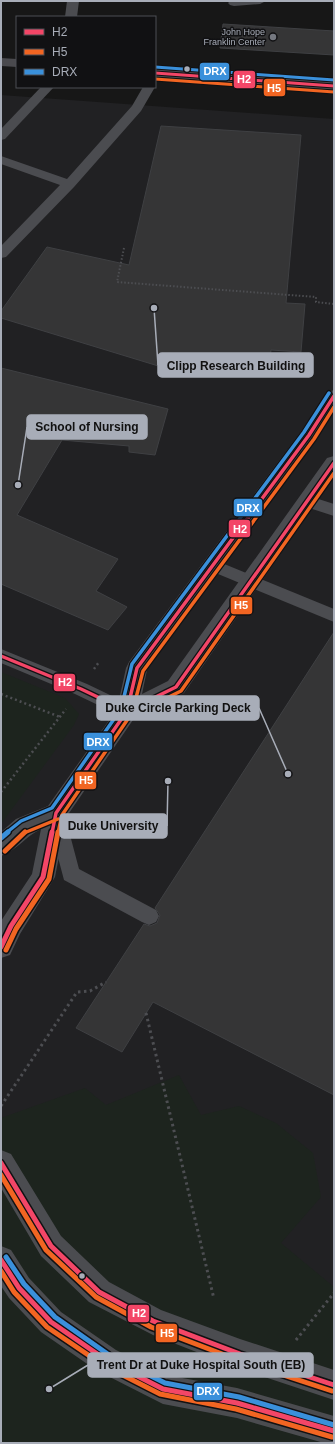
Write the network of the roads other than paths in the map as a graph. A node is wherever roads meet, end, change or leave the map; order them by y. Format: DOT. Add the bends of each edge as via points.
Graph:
graph roads {
  1 [pos="73,1"];
  2 [pos="260,1"];
  3 [pos="234,3"];
  4 [pos="71,16"];
  5 [pos="1,62"];
  6 [pos="16,63"];
  7 [pos="156,73"];
  8 [pos="334,86"];
  9 [pos="47,88"];
  10 [pos="148,88"];
  11 [pos="1,136"];
  12 [pos="1,160"];
  13 [pos="69,184"];
  14 [pos="1,254"];
  15 [pos="334,396"];
  16 [pos="334,463"];
  17 [pos="306,501"];
  18 [pos="334,510"];
  19 [pos="212,565"];
  20 [pos="250,580"];
  21 [pos="334,616"];
  22 [pos="1,656"];
  23 [pos="127,711"];
  24 [pos="56,813"];
  25 [pos="1,846"];
  26 [pos="149,916"];
  27 [pos="1,947"];
  28 [pos="1,1163"];
  29 [pos="1,1260"];
  30 [pos="334,1385"];
  31 [pos="334,1431"];
  1 -- 4 [label="lane"];
  2 -- 3 [label="lane"];
  5 -- 6 [label="main road"];
  7 -- 8 [label="main road"];
  9 -- 11 [label="lane"];
  10 -- 13 [label="lane" via="137,108"];
  12 -- 13 [label="lane"];
  13 -- 14 [label="lane"];
  15 -- 19 [label="street" via="309,435"];
  16 -- 17 [label="street"];
  17 -- 18 [label="lane"];
  17 -- 20 [label="street"];
  19 -- 20 [label="lane"];
  19 -- 23 [label="street" via="137,668"];
  20 -- 21 [label="lane"];
  20 -- 23 [label="street" via="176,687"];
  22 -- 23 [label="lane" via="82,689"];
  23 -- 24 [label="street"];
  24 -- 25 [label="street" via="24,826"];
  24 -- 26 [label="lane" via="71,874"];
  24 -- 27 [label="street" via="42,877"];
  28 -- 30 [label="street" via="51,1246 99,1292 153,1321 240,1354"];
  29 -- 31 [label="street" via="19,1288 51,1322 106,1360 163,1389 237,1403"];
}
